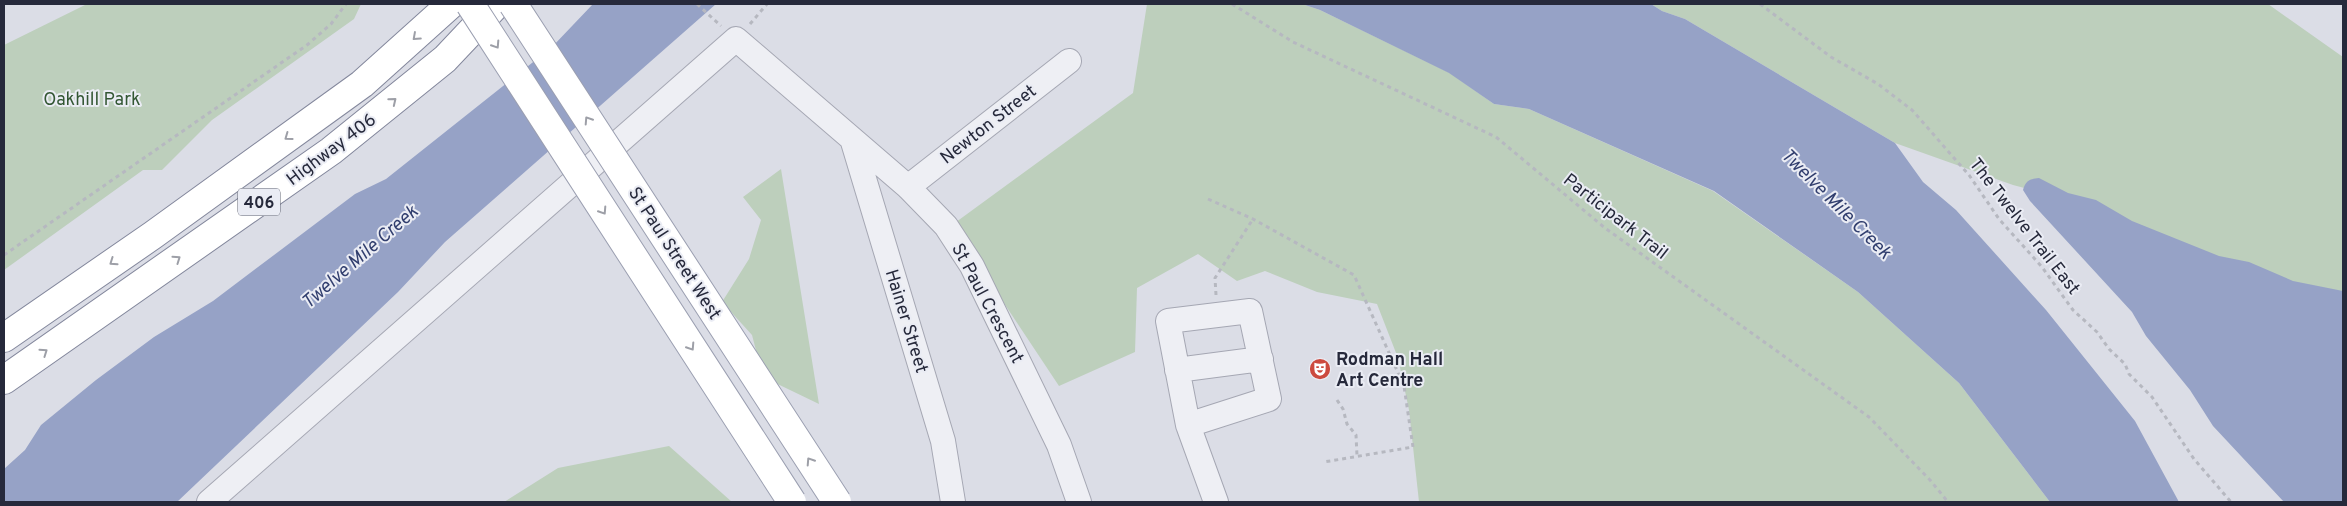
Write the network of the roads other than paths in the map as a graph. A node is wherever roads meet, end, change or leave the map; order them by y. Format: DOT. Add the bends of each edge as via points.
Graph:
graph roads {
  1 [pos="452,4"];
  2 [pos="470,4"];
  3 [pos="497,4"];
  4 [pos="513,4"];
  5 [pos="1069,61"];
  6 [pos="854,142"];
  7 [pos="908,187"];
  8 [pos="4,338"];
  9 [pos="1261,359"];
  10 [pos="1177,370"];
  11 [pos="4,380"];
  12 [pos="1188,425"];
  13 [pos="209,502"];
  14 [pos="792,502"];
  15 [pos="837,502"];
  16 [pos="953,502"];
  17 [pos="1079,502"];
  18 [pos="1216,502"];
  1 -- 8 [label="main road, Highway 406 / 406, one-way" via="362,84"];
  2 -- 14 [label="main road, St Paul Street West, one-way, bridge"];
  11 -- 3 [label="main road, Highway 406 / 406, one-way" via="331,151 445,59"];
  15 -- 4 [label="main road, St Paul Street West, one-way, bridge"];
  5 -- 7 [label="street, Newton Street"];
  6 -- 7 [label="street, St Paul Crescent"];
  6 -- 13 [label="street, St Paul Crescent" via="736,40"];
  6 -- 16 [label="street, Hainer Street" via="944,441"];
  7 -- 17 [label="street, St Paul Crescent" via="946,226 972,266 1059,445"];
  9 -- 10 [label="street"];
  9 -- 10 [label="street" via="1250,311 1168,321"];
  9 -- 12 [label="street" via="1270,399"];
  10 -- 12 [label="street"];
  12 -- 18 [label="street"];
}
